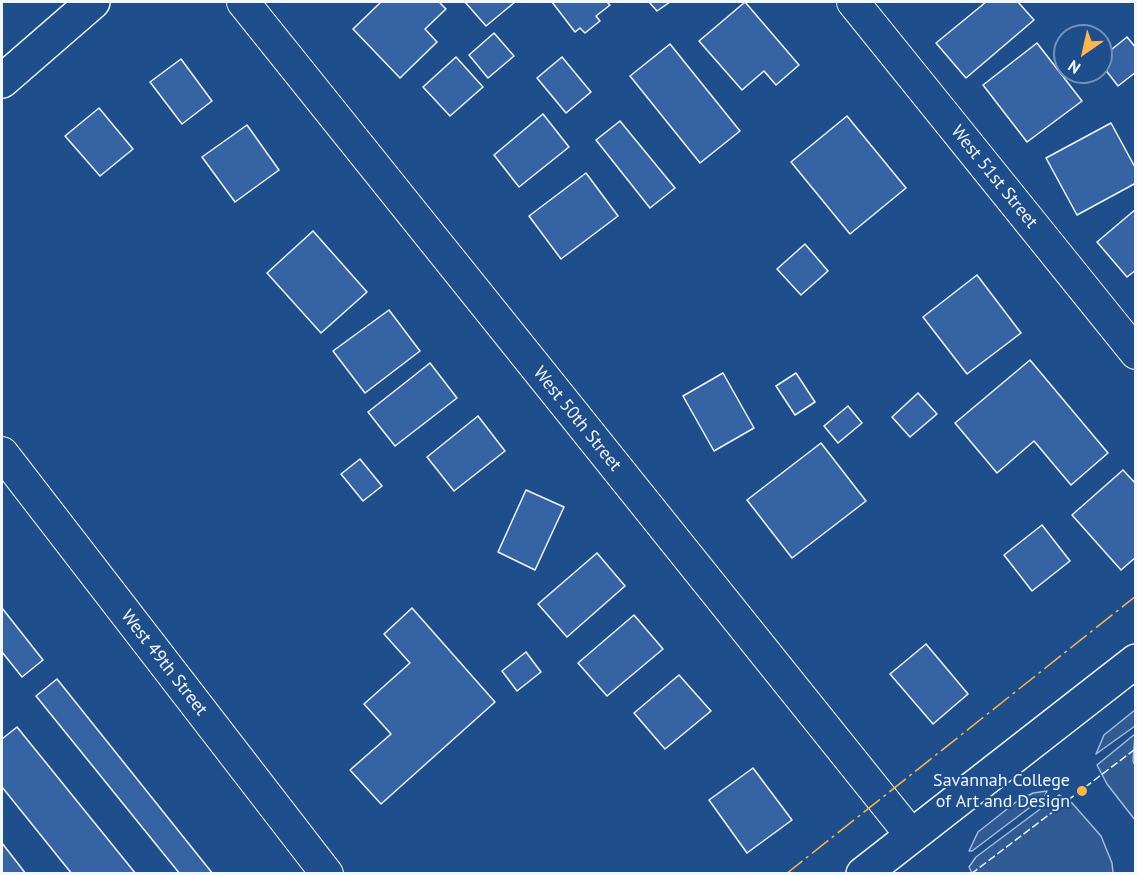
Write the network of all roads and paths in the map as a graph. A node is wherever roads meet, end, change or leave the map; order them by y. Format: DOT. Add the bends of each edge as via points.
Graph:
graph roads {
  1 [pos="93,2"];
  2 [pos="243,2"];
  3 [pos="853,2"];
  4 [pos="2,81"];
  5 [pos="1136,353"];
  6 [pos="2,453"];
  7 [pos="1136,661"];
  8 [pos="912,836"];
  9 [pos="327,873"];
  10 [pos="862,873"];
  1 -- 4 [label="main road"];
  2 -- 8 [label="street, West 50th Street"];
  3 -- 5 [label="street, West 51st Street"];
  6 -- 9 [label="street, West 49th Street"];
  7 -- 8 [label="main road"];
  8 -- 10 [label="main road"];
}
